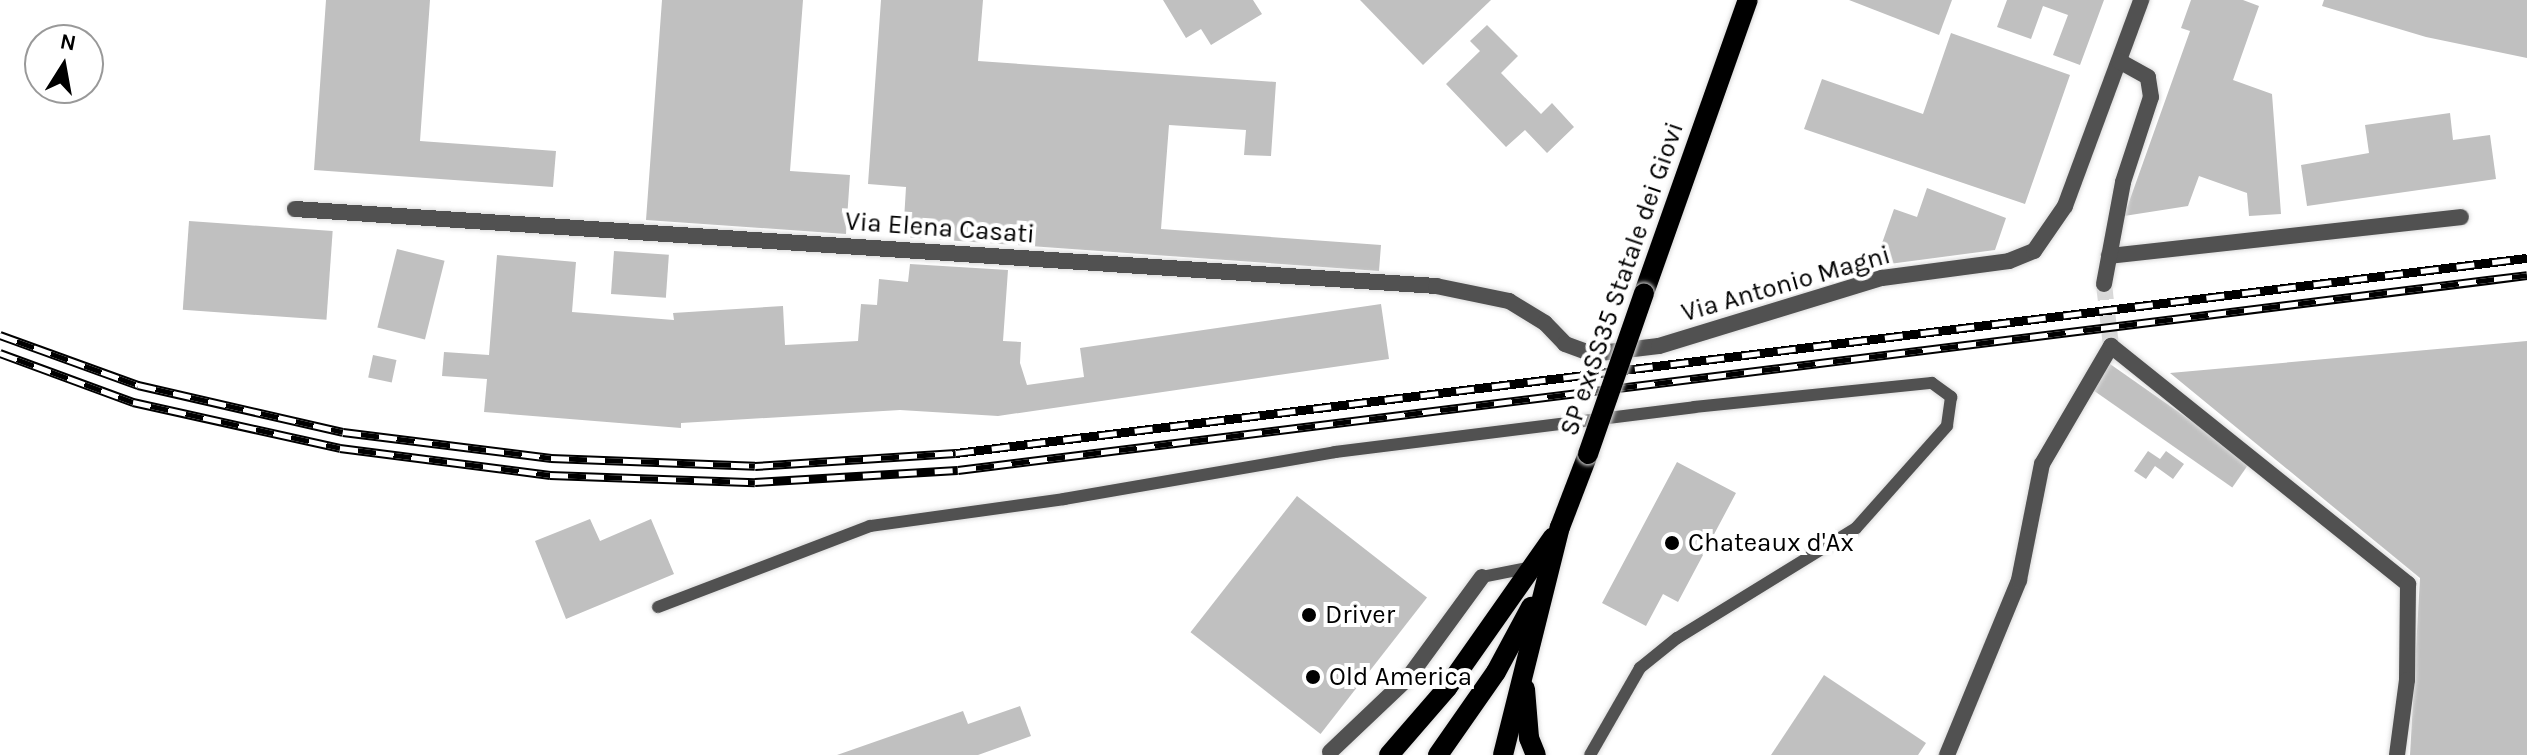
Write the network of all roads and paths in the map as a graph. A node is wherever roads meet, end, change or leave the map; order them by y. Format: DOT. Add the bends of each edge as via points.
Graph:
graph roads {
  1 [pos="1748,0"];
  2 [pos="2141,0"];
  3 [pos="2119,61"];
  4 [pos="295,209"];
  5 [pos="2461,217"];
  6 [pos="2109,256"];
  7 [pos="2104,284"];
  8 [pos="1565,344"];
  9 [pos="1540,571"];
  10 [pos="1482,577"];
  11 [pos="658,607"];
  12 [pos="1523,664"];
  13 [pos="1328,753"];
  14 [pos="1389,755"];
  15 [pos="1438,755"];
  16 [pos="1503,755"];
  17 [pos="1536,755"];
  18 [pos="1590,755"];
  19 [pos="1947,755"];
  20 [pos="2397,755"];
  1 -- 9 [label="main road, SP ex SS35 Statale dei Giovi, bridge" via="1588,454"];
  2 -- 3 [label="street, Via Antonio Magni"];
  3 -- 6 [label="street" via="2148,77 2151,97 2123,182"];
  3 -- 8 [label="street, Via Antonio Magni" via="2065,206 2034,251 2009,261 1882,278 1659,346 1592,354"];
  4 -- 8 [label="street, Via Elena Casati" via="1436,286 1509,301 1545,323"];
  5 -- 6 [label="street"];
  6 -- 7 [label="street"];
  9 -- 10 [label="lane"];
  9 -- 12 [label="main road"];
  9 -- 14 [label="main road"];
  9 -- 15 [label="main road" via="1496,672"];
  10 -- 13 [label="street" via="1408,678"];
  11 -- 18 [label="lane" via="870,526 1335,452 1694,407 1932,383 1951,397 1947,426 1856,528 1677,638 1640,668"];
  12 -- 16 [label="main road"];
  12 -- 17 [label="main road" via="1529,738"];
  19 -- 20 [label="street" via="2019,580 2042,464 2111,346 2408,584 2407,680"];
}
